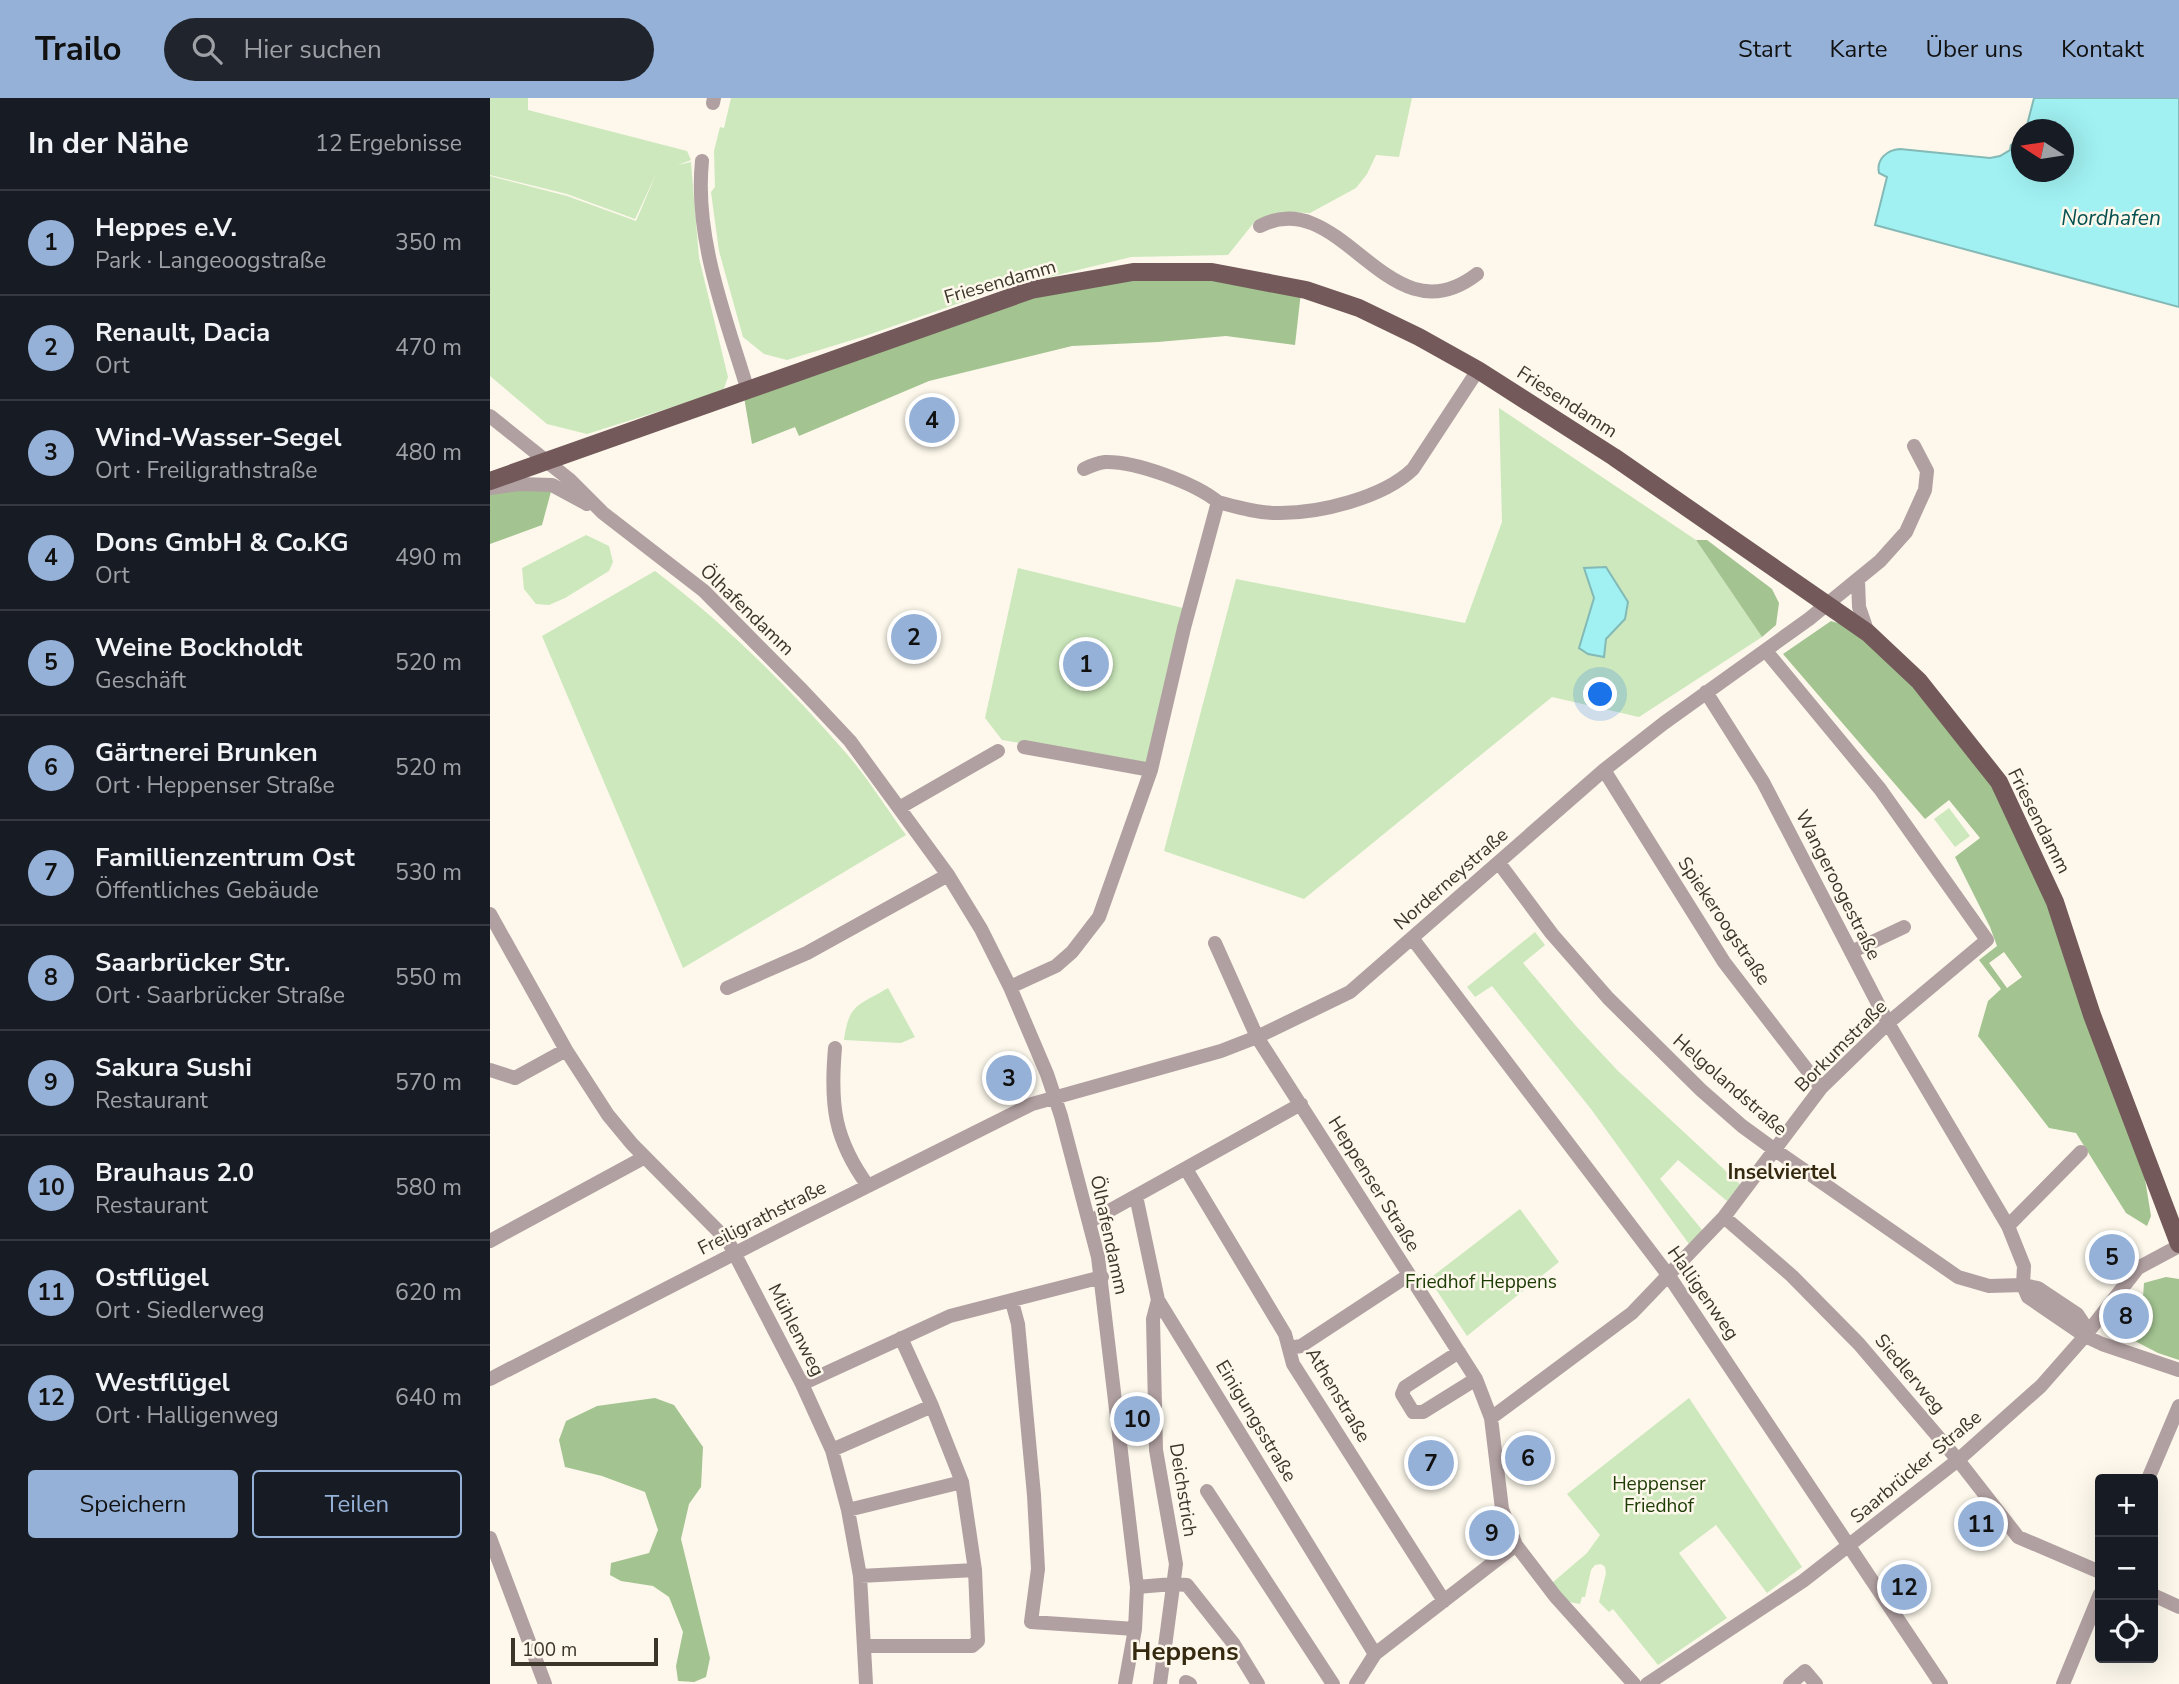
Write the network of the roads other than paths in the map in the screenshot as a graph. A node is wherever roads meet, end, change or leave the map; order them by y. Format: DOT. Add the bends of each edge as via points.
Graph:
graph roads {
  1 [pos="702,161"];
  2 [pos="1261,226"];
  3 [pos="1477,274"];
  4 [pos="1478,370"];
  5 [pos="748,391"];
  6 [pos="490,416"];
  7 [pos="1914,446"];
  8 [pos="547,462"];
  9 [pos="1084,468"];
  10 [pos="490,471"];
  11 [pos="490,481"];
  12 [pos="490,488"];
  13 [pos="1218,502"];
  14 [pos="603,513"];
  15 [pos="1858,580"];
  16 [pos="1828,604"];
  17 [pos="1868,633"];
  18 [pos="1766,651"];
  19 [pos="1706,692"];
  20 [pos="1024,747"];
  21 [pos="998,751"];
  22 [pos="1604,770"];
  23 [pos="1151,771"];
  24 [pos="899,808"];
  25 [pos="1499,863"];
  26 [pos="948,875"];
  27 [pos="490,914"];
  28 [pos="1903,926"];
  29 [pos="1412,938"];
  30 [pos="1215,943"];
  31 [pos="1851,952"];
  32 [pos="1010,987"];
  33 [pos="727,988"];
  34 [pos="1888,1023"];
  35 [pos="1257,1037"];
  36 [pos="835,1048"];
  37 [pos="566,1050"];
  38 [pos="490,1070"];
  39 [pos="1821,1088"];
  40 [pos="1054,1097"];
  41 [pos="1301,1104"];
  42 [pos="1775,1150"];
  43 [pos="2081,1152"];
  44 [pos="645,1157"];
  45 [pos="1186,1168"];
  46 [pos="868,1186"];
  47 [pos="1136,1196"];
  48 [pos="1724,1217"];
  49 [pos="1089,1222"];
  50 [pos="2008,1226"];
  51 [pos="490,1241"];
  52 [pos="2179,1245"];
  53 [pos="736,1254"];
  54 [pos="1409,1275"];
  55 [pos="1669,1276"];
  56 [pos="1102,1277"];
  57 [pos="2023,1285"];
  58 [pos="1158,1300"];
  59 [pos="1012,1302"];
  60 [pos="2085,1336"];
  61 [pos="901,1338"];
  62 [pos="1289,1348"];
  63 [pos="1459,1352"];
  64 [pos="2179,1370"];
  65 [pos="490,1379"];
  66 [pos="1476,1379"];
  67 [pos="802,1384"];
  68 [pos="932,1406"];
  69 [pos="2179,1406"];
  70 [pos="1491,1418"];
  71 [pos="832,1450"];
  72 [pos="1958,1460"];
  73 [pos="2150,1474"];
  74 [pos="962,1482"];
  75 [pos="1207,1491"];
  76 [pos="848,1510"];
  77 [pos="490,1538"];
  78 [pos="1516,1545"];
  79 [pos="1850,1546"];
  80 [pos="975,1570"];
  81 [pos="2095,1570"];
  82 [pos="860,1576"];
  83 [pos="1173,1584"];
  84 [pos="1137,1587"];
  85 [pos="2158,1597"];
  86 [pos="2098,1600"];
  87 [pos="1444,1601"];
  88 [pos="2179,1607"];
  89 [pos="1135,1629"];
  90 [pos="865,1646"];
  91 [pos="1375,1654"];
  92 [pos="545,1684"];
  93 [pos="866,1684"];
  94 [pos="1125,1684"];
  95 [pos="1160,1684"];
  96 [pos="1258,1684"];
  97 [pos="1333,1684"];
  98 [pos="1356,1684"];
  99 [pos="1634,1684"];
  100 [pos="1647,1684"];
  101 [pos="1790,1684"];
  102 [pos="1816,1684"];
  103 [pos="1941,1684"];
  104 [pos="2063,1684"];
  1 -- 5 [label="street" via="701,193 709,250"];
  2 -- 3 [label="street" via="1281,219 1314,223 1387,278 1412,288 1453,287"];
  4 -- 5 [label="main road, Friesendamm" via="1389,322 1314,292 1212,272 1133,272 1031,290"];
  4 -- 13 [label="street" via="1413,469 1386,489 1294,512 1260,512"];
  4 -- 16 [label="main road, Friesendamm"];
  5 -- 8 [label="main road, Friesendamm"];
  6 -- 8 [label="street, Ölhafendamm"];
  7 -- 15 [label="street, Norderneystraße" via="1927,471 1920,504 1906,532"];
  8 -- 10 [label="main road, Friesendamm"];
  8 -- 11 [label="main road, Friesendamm"];
  8 -- 14 [label="street, Ölhafendamm"];
  9 -- 13 [label="street" via="1108,462 1153,471"];
  12 -- 14 [label="street" via="552,485"];
  13 -- 23 [label="street"];
  14 -- 24 [label="street, Ölhafendamm" via="704,591 850,741"];
  15 -- 16 [label="street, Norderneystraße"];
  15 -- 17 [label="street" via="1859,607"];
  16 -- 17 [label="main road, Friesendamm"];
  16 -- 18 [label="street, Norderneystraße"];
  17 -- 52 [label="main road, Friesendamm" via="1919,681 1999,782 2055,902 2092,1015"];
  18 -- 19 [label="street, Norderneystraße"];
  18 -- 34 [label="street, Borkumstraße" via="1880,789 1987,940"];
  19 -- 22 [label="street, Norderneystraße"];
  19 -- 31 [label="street, Wangeroogestraße" via="1763,782"];
  20 -- 23 [label="street"];
  21 -- 24 [label="street"];
  22 -- 25 [label="street, Norderneystraße"];
  22 -- 39 [label="street, Spiekeroogstraße" via="1724,961"];
  23 -- 32 [label="street" via="1099,917 1056,966"];
  24 -- 26 [label="street, Ölhafendamm"];
  25 -- 29 [label="street, Norderneystraße"];
  25 -- 42 [label="street, Helgolandstraße" via="1608,998 1701,1090"];
  26 -- 32 [label="street, Ölhafendamm"];
  26 -- 33 [label="street" via="807,953"];
  27 -- 37 [label="street, Mühlenweg"];
  28 -- 31 [label="street"];
  29 -- 35 [label="street, Norderneystraße" via="1350,992"];
  29 -- 55 [label="street, Halligenweg"];
  30 -- 35 [label="street, Heppenser Straße"];
  31 -- 34 [label="street, Wangeroogestraße"];
  32 -- 40 [label="street, Ölhafendamm"];
  34 -- 39 [label="street, Borkumstraße"];
  34 -- 50 [label="street, Wangeroogestraße"];
  35 -- 40 [label="street, Norderneystraße"];
  35 -- 41 [label="street, Heppenser Straße"];
  36 -- 46 [label="street" via="831,1091 839,1137"];
  37 -- 38 [label="street" via="515,1078"];
  37 -- 44 [label="street, Mühlenweg" via="608,1115"];
  39 -- 42 [label="street, Borkumstraße"];
  40 -- 46 [label="street, Freiligrathstraße"];
  40 -- 49 [label="street, Ölhafendamm"];
  41 -- 45 [label="street"];
  41 -- 54 [label="street, Heppenser Straße"];
  42 -- 48 [label="street, Borkumstraße"];
  42 -- 57 [label="street, Helgolandstraße" via="1958,1277 1989,1286"];
  43 -- 50 [label="street"];
  44 -- 51 [label="street"];
  44 -- 53 [label="street, Mühlenweg"];
  45 -- 47 [label="street"];
  45 -- 62 [label="street, Athenstraße"];
  46 -- 53 [label="street, Freiligrathstraße"];
  47 -- 49 [label="street"];
  47 -- 58 [label="street, Einigungsstraße"];
  48 -- 55 [label="street, Borkumstraße"];
  48 -- 72 [label="street, Siedlerweg" via="1859,1344"];
  49 -- 56 [label="street, Ölhafendamm"];
  50 -- 57 [label="street, Wangeroogestraße" via="2024,1266"];
  52 -- 60 [label="street, Saarbrücker Straße" via="2138,1268"];
  53 -- 65 [label="street, Freiligrathstraße"];
  53 -- 67 [label="street, Mühlenweg"];
  54 -- 62 [label="street" via="1301,1346"];
  54 -- 63 [label="street, Heppenser Straße"];
  55 -- 70 [label="street, Borkumstraße" via="1632,1312"];
  55 -- 79 [label="street, Halligenweg"];
  56 -- 59 [label="street"];
  56 -- 84 [label="street, Ölhafendamm"];
  57 -- 60 [label="street, Helgolandstraße" via="2038,1288 2077,1314"];
  58 -- 83 [label="street, Deichstrich" via="1153,1319 1156,1450 1176,1564"];
  58 -- 91 [label="street, Einigungsstraße"];
  59 -- 61 [label="street" via="950,1316"];
  59 -- 89 [label="street" via="1034,1494 1038,1569 1031,1622"];
  60 -- 64 [label="street"];
  60 -- 72 [label="street, Saarbrücker Straße" via="2041,1386"];
  61 -- 67 [label="street"];
  61 -- 68 [label="street"];
  62 -- 87 [label="street, Athenstraße" via="1293,1364"];
  63 -- 66 [label="street, Heppenser Straße"];
  63 -- 66 [label="street" via="1405,1387 1402,1394 1407,1403 1413,1412 1423,1412"];
  66 -- 70 [label="street, Heppenser Straße"];
  67 -- 71 [label="street, Mühlenweg"];
  68 -- 71 [label="street"];
  68 -- 74 [label="street"];
  69 -- 73 [label="street"];
  70 -- 78 [label="street, Heppenser Straße" via="1502,1509"];
  71 -- 76 [label="street, Mühlenweg"];
  72 -- 79 [label="street, Saarbrücker Straße"];
  72 -- 81 [label="street, Siedlerweg" via="2018,1536"];
  74 -- 76 [label="street"];
  74 -- 80 [label="street"];
  75 -- 97 [label="street"];
  76 -- 82 [label="street, Mühlenweg"];
  77 -- 92 [label="street"];
  78 -- 87 [label="street"];
  78 -- 99 [label="street, Heppenser Straße"];
  79 -- 100 [label="street, Saarbrücker Straße"];
  79 -- 103 [label="street, Halligenweg"];
  80 -- 82 [label="street"];
  80 -- 90 [label="street" via="978,1640 972,1646"];
  82 -- 90 [label="street, Mühlenweg"];
  83 -- 84 [label="street"];
  83 -- 95 [label="street, Deichstrich"];
  83 -- 96 [label="street" via="1187,1585 1233,1643"];
  84 -- 89 [label="street, Ölhafendamm"];
  85 -- 88 [label="street"];
  86 -- 104 [label="street"];
  87 -- 91 [label="street"];
  89 -- 94 [label="street, Ölhafendamm"];
  90 -- 93 [label="street, Mühlenweg"];
  91 -- 98 [label="street"];
  101 -- 102 [label="street" via="1805,1671"];
}
